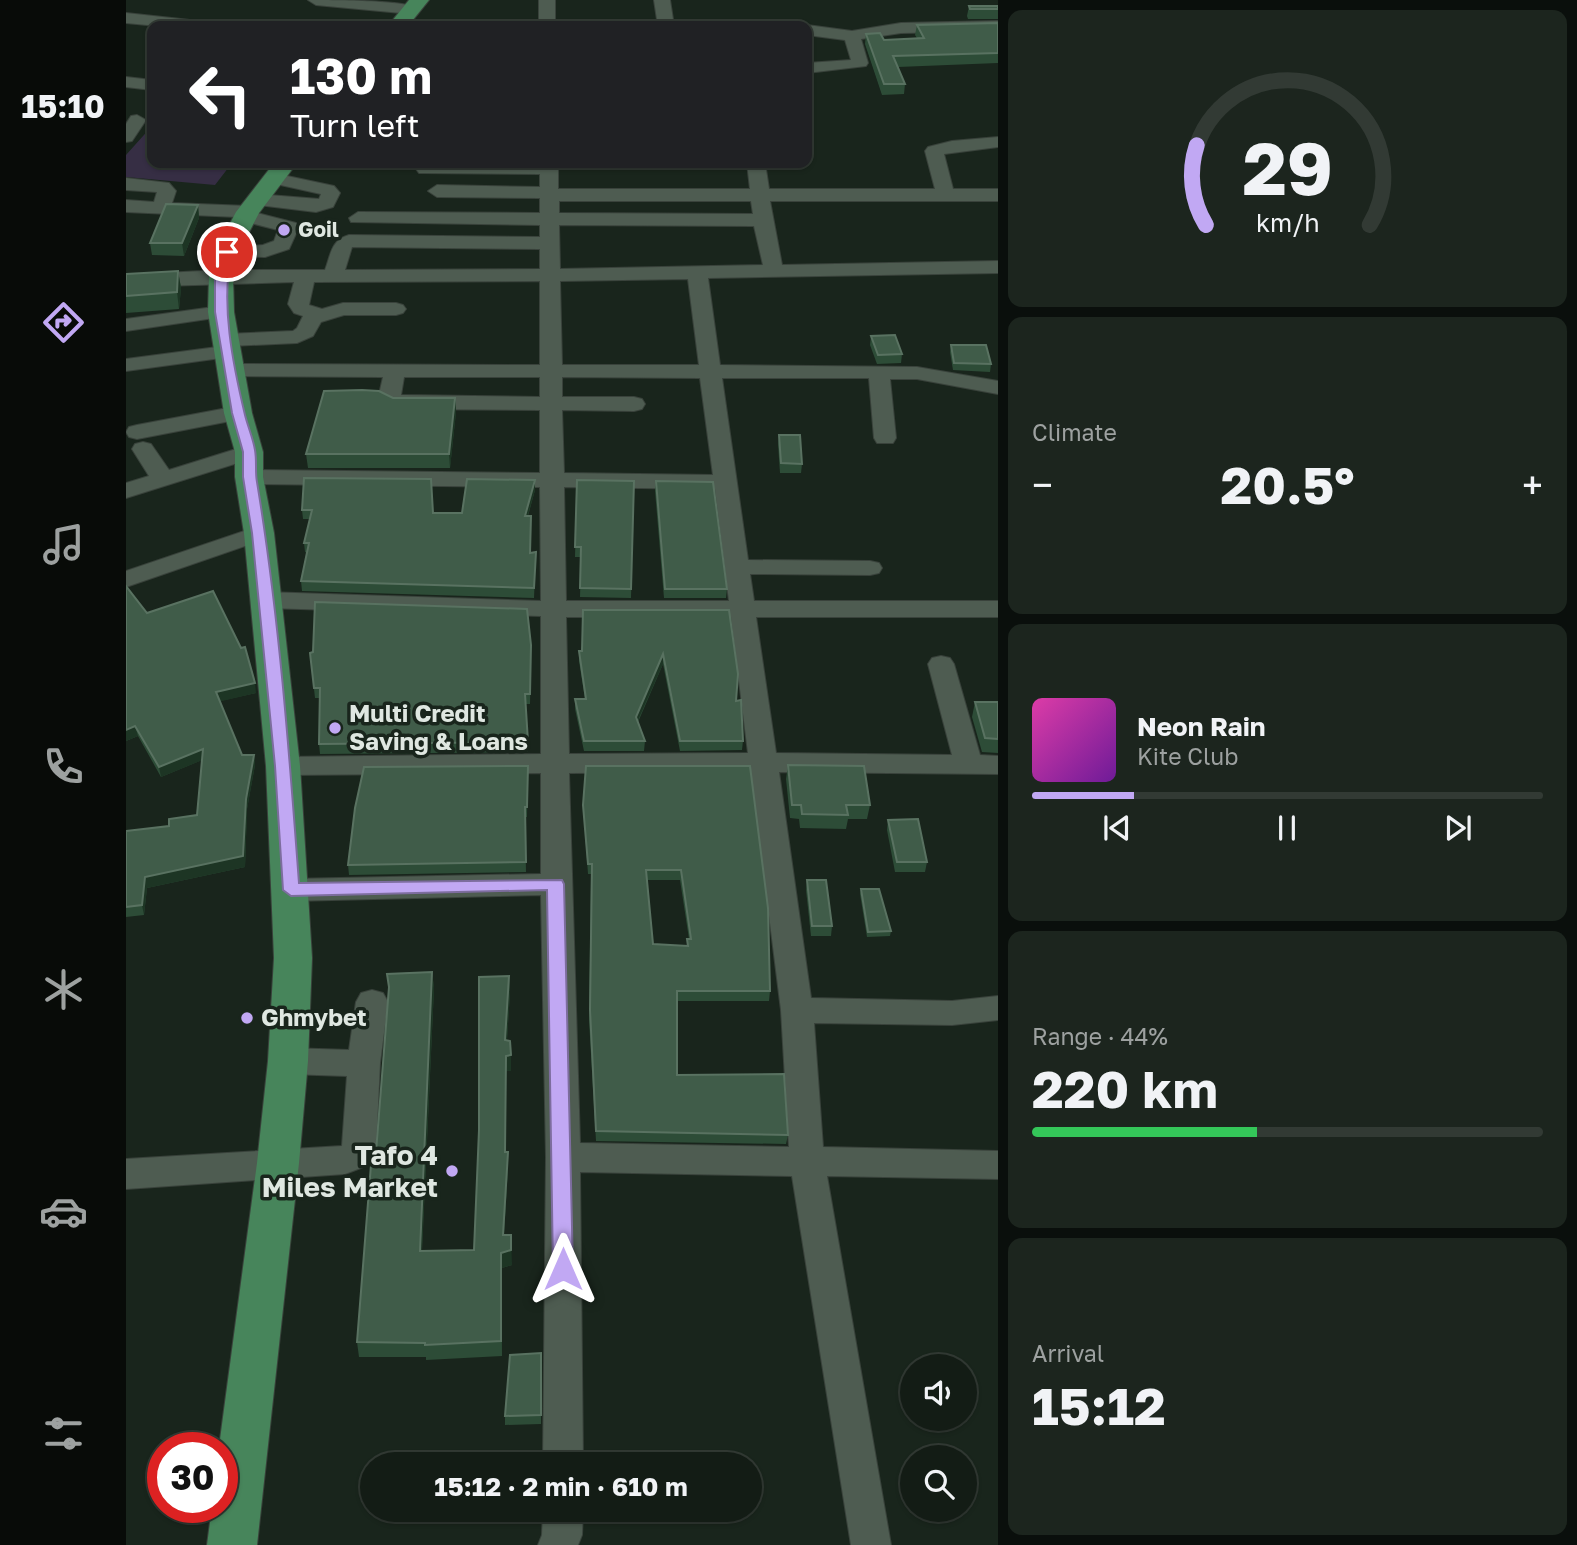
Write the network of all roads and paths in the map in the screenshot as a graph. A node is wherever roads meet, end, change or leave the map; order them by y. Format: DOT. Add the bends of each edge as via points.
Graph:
graph roads {
  1 [pos="316,0"];
  2 [pos="547,0"];
  3 [pos="662,0"];
  4 [pos="415,5"];
  5 [pos="126,18"];
  6 [pos="153,21"];
  7 [pos="402,21"];
  8 [pos="547,21"];
  9 [pos="665,21"];
  10 [pos="998,26"];
  11 [pos="812,31"];
  12 [pos="852,36"];
  13 [pos="812,68"];
  14 [pos="126,82"];
  15 [pos="147,84"];
  16 [pos="137,120"];
  17 [pos="126,137"];
  18 [pos="998,142"];
  19 [pos="439,168"];
  20 [pos="481,168"];
  21 [pos="487,168"];
  22 [pos="756,168"];
  23 [pos="425,169"];
  24 [pos="126,184"];
  25 [pos="437,191"];
  26 [pos="480,192"];
  27 [pos="261,194"];
  28 [pos="760,194"];
  29 [pos="945,194"];
  30 [pos="998,195"];
  31 [pos="550,197"];
  32 [pos="126,206"];
  33 [pos="161,208"];
  34 [pos="358,218"];
  35 [pos="479,219"];
  36 [pos="763,220"];
  37 [pos="478,242"];
  38 [pos="879,253"];
  39 [pos="772,263"];
  40 [pos="224,264"];
  41 [pos="998,267"];
  42 [pos="697,272"];
  43 [pos="551,275"];
  44 [pos="306,276"];
  45 [pos="333,276"];
  46 [pos="480,276"];
  47 [pos="126,281"];
  48 [pos="396,309"];
  49 [pos="319,314"];
  50 [pos="126,325"];
  51 [pos="227,344"];
  52 [pos="126,365"];
  53 [pos="395,370"];
  54 [pos="552,370"];
  55 [pos="712,370"];
  56 [pos="878,372"];
  57 [pos="998,388"];
  58 [pos="634,404"];
  59 [pos="552,405"];
  60 [pos="238,413"];
  61 [pos="885,438"];
  62 [pos="249,465"];
  63 [pos="163,479"];
  64 [pos="553,479"];
  65 [pos="725,482"];
  66 [pos="126,491"];
  67 [pos="259,533"];
  68 [pos="737,567"];
  69 [pos="870,568"];
  70 [pos="126,579"];
  71 [pos="265,600"];
  72 [pos="998,608"];
  73 [pos="554,609"];
  74 [pos="743,610"];
  75 [pos="941,664"];
  76 [pos="763,762"];
  77 [pos="555,764"];
  78 [pos="968,764"];
  79 [pos="998,765"];
  80 [pos="283,766"];
  81 [pos="556,884"];
  82 [pos="291,890"];
  83 [pos="372,1002"];
  84 [pos="998,1009"];
  85 [pos="797,1010"];
  86 [pos="288,1061"];
  87 [pos="364,1063"];
  88 [pos="563,1157"];
  89 [pos="807,1161"];
  90 [pos="278,1163"];
  91 [pos="998,1165"];
  92 [pos="126,1174"];
  93 [pos="563,1452"];
  94 [pos="563,1522"];
  95 [pos="232,1545"];
  96 [pos="558,1545"];
  97 [pos="871,1545"];
  1 -- 4 [label="street"];
  2 -- 8 [label="street"];
  3 -- 9 [label="street"];
  4 -- 7 [label="main road"];
  5 -- 6 [label="street"];
  10 -- 12 [label="street" via="901,28"];
  11 -- 12 [label="street"];
  12 -- 13 [label="street" via="860,63"];
  14 -- 15 [label="street"];
  16 -- 17 [label="street"];
  18 -- 29 [label="street" via="934,151"];
  19 -- 23 [label="street"];
  20 -- 26 [label="street"];
  21 -- 31 [label="street"];
  22 -- 28 [label="street"];
  24 -- 33 [label="street" via="162,187 167,191"];
  25 -- 26 [label="street"];
  26 -- 31 [label="street"];
  26 -- 35 [label="street"];
  27 -- 33 [label="street"];
  27 -- 40 [label="main road"];
  28 -- 29 [label="street"];
  28 -- 31 [label="street"];
  28 -- 36 [label="street"];
  29 -- 30 [label="street"];
  31 -- 35 [label="street"];
  31 -- 36 [label="street"];
  31 -- 37 [label="street"];
  31 -- 43 [label="street"];
  32 -- 33 [label="street"];
  34 -- 35 [label="street"];
  35 -- 37 [label="street"];
  36 -- 39 [label="street"];
  37 -- 45 [label="street" via="349,241 344,243"];
  37 -- 46 [label="street"];
  38 -- 39 [label="street"];
  39 -- 41 [label="street"];
  39 -- 42 [label="street"];
  40 -- 44 [label="street"];
  40 -- 47 [label="street"];
  40 -- 51 [label="main road"];
  42 -- 43 [label="street"];
  42 -- 55 [label="street"];
  43 -- 46 [label="street"];
  43 -- 54 [label="street"];
  44 -- 45 [label="street"];
  44 -- 49 [label="street" via="298,304"];
  45 -- 46 [label="street"];
  48 -- 49 [label="street"];
  49 -- 51 [label="street" via="297,337"];
  50 -- 51 [label="street"];
  51 -- 52 [label="street"];
  51 -- 53 [label="street"];
  51 -- 60 [label="main road"];
  53 -- 54 [label="street"];
  53 -- 59 [label="street" via="389,399 394,402"];
  54 -- 55 [label="street"];
  54 -- 59 [label="street"];
  55 -- 56 [label="street"];
  55 -- 65 [label="street"];
  56 -- 57 [label="street" via="917,373"];
  56 -- 61 [label="street"];
  58 -- 59 [label="street"];
  59 -- 64 [label="street"];
  60 -- 62 [label="main road"];
  60 -- 63 [label="street" via="140,440"];
  62 -- 63 [label="street"];
  62 -- 64 [label="street"];
  62 -- 67 [label="main road"];
  63 -- 66 [label="street"];
  64 -- 65 [label="street"];
  64 -- 73 [label="street"];
  65 -- 68 [label="street"];
  67 -- 70 [label="street"];
  67 -- 71 [label="main road"];
  68 -- 69 [label="street"];
  68 -- 74 [label="street"];
  71 -- 73 [label="street"];
  71 -- 80 [label="main road"];
  72 -- 74 [label="street"];
  73 -- 74 [label="street"];
  73 -- 77 [label="street"];
  74 -- 76 [label="street"];
  75 -- 78 [label="street"];
  76 -- 77 [label="street"];
  76 -- 78 [label="street"];
  76 -- 85 [label="street"];
  77 -- 80 [label="street"];
  77 -- 81 [label="street"];
  78 -- 79 [label="street"];
  80 -- 82 [label="main road"];
  81 -- 82 [label="street"];
  81 -- 88 [label="street"];
  82 -- 86 [label="main road"];
  83 -- 87 [label="street"];
  84 -- 85 [label="street" via="952,1013"];
  85 -- 89 [label="street"];
  86 -- 87 [label="street"];
  86 -- 90 [label="main road"];
  87 -- 90 [label="street" via="359,1148 354,1156"];
  88 -- 89 [label="street"];
  88 -- 93 [label="street"];
  89 -- 91 [label="street"];
  89 -- 97 [label="street"];
  90 -- 92 [label="street"];
  90 -- 95 [label="main road"];
  94 -- 96 [label="street"];
}
